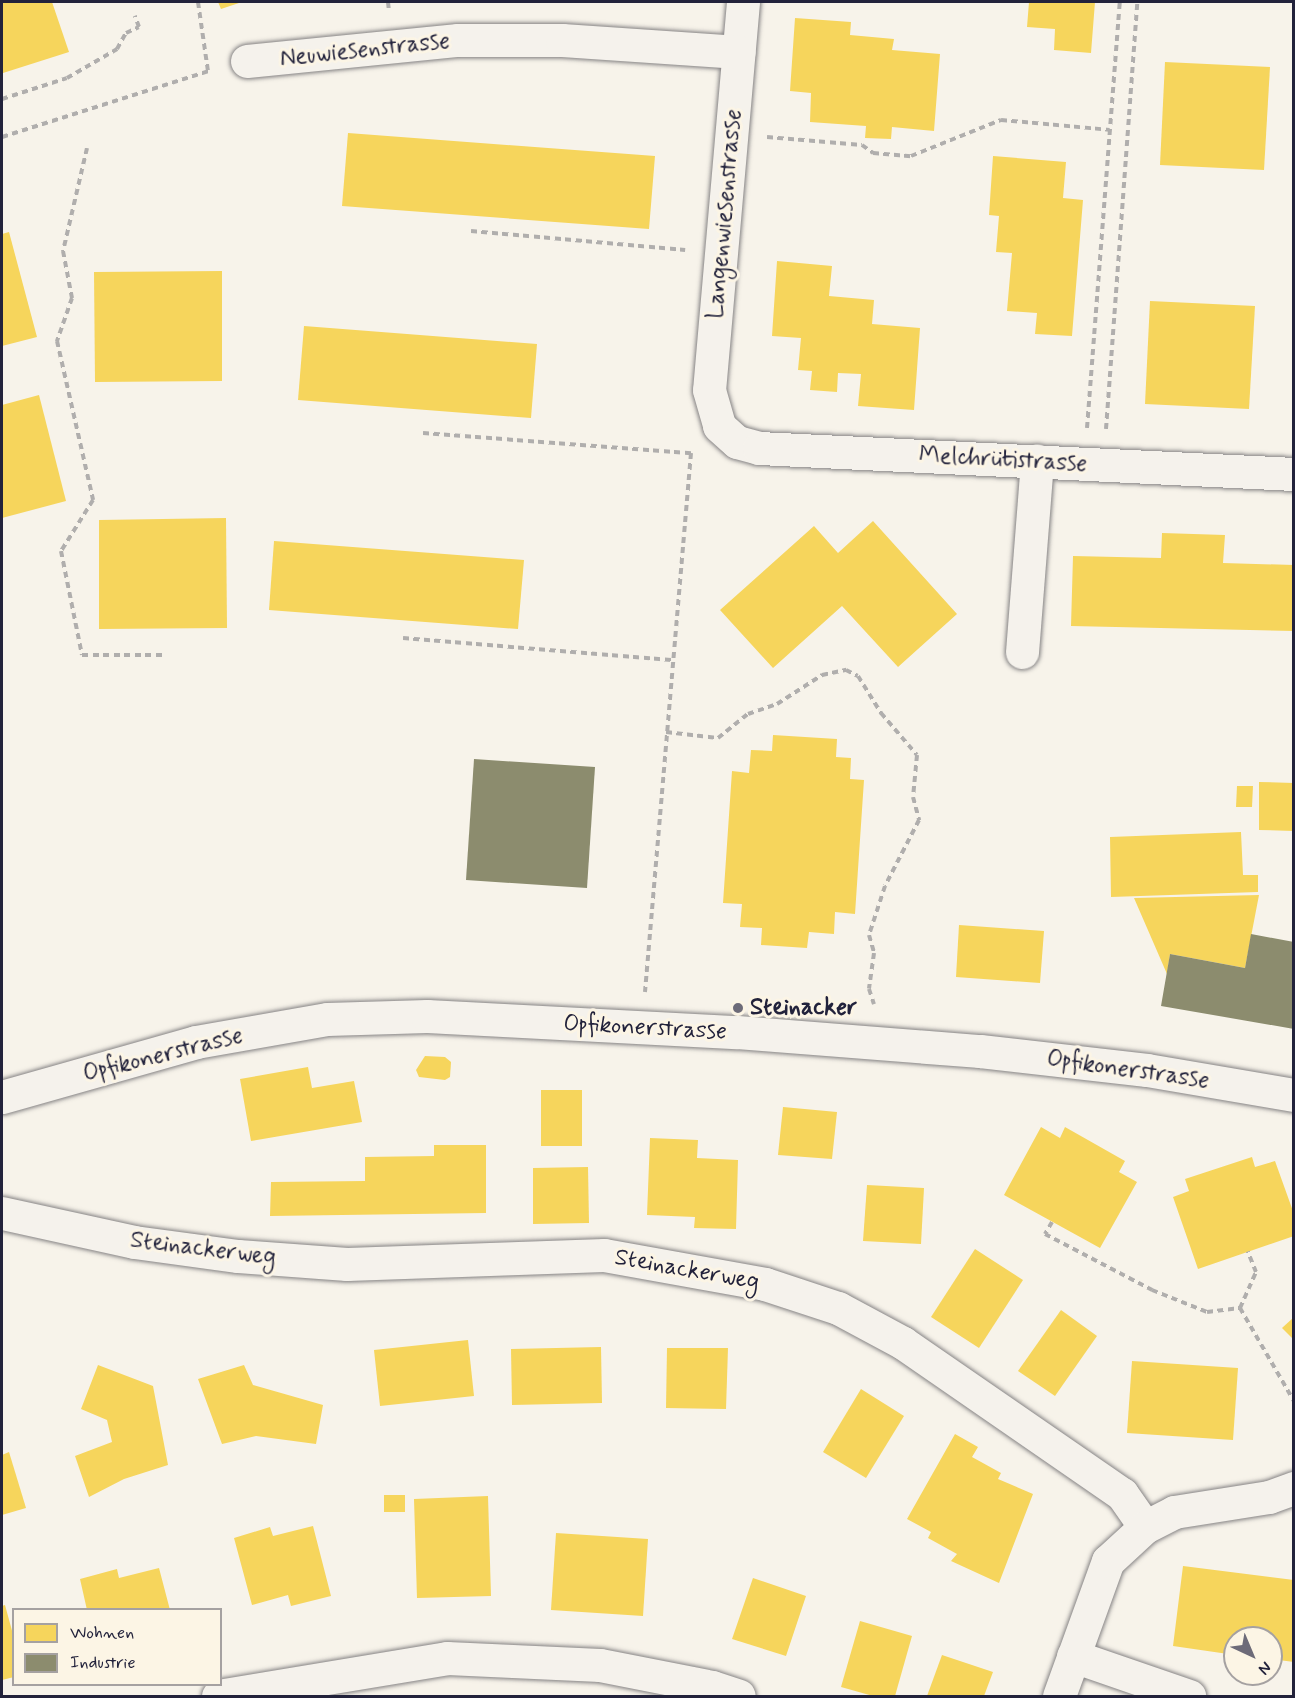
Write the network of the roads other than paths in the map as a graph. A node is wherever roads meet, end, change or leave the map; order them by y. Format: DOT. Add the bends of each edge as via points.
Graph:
graph roads {
  1 [pos="743,2"];
  2 [pos="739,52"];
  3 [pos="247,61"];
  4 [pos="719,426"];
  5 [pos="1037,462"];
  6 [pos="1293,474"];
  7 [pos="1022,652"];
  8 [pos="1293,1095"];
  9 [pos="2,1097"];
  10 [pos="2,1213"];
  11 [pos="1293,1488"];
  12 [pos="1145,1527"];
  13 [pos="1073,1656"];
  14 [pos="218,1696"];
  15 [pos="739,1696"];
  16 [pos="1059,1696"];
  17 [pos="1189,1696"];
  1 -- 2 [label="street, Langenwiesenstrasse"];
  2 -- 3 [label="street, Neuwiesenstrasse" via="562,40 458,40"];
  2 -- 4 [label="street, Langenwiesenstrasse" via="709,390"];
  4 -- 5 [label="street, Melchrütistrasse" via="737,442 759,448"];
  5 -- 6 [label="street, Melchrütistrasse"];
  5 -- 7 [label="street"];
  8 -- 9 [label="street, Opfikonerstrasse" via="1147,1070 980,1051 736,1032 427,1016 327,1019 196,1042"];
  10 -- 12 [label="street, Steinackerweg" via="134,1242 238,1256 347,1264 604,1255 765,1284 838,1308 903,1343 1122,1494"];
  11 -- 12 [label="street" via="1269,1497 1174,1512"];
  12 -- 13 [label="street" via="1108,1561"];
  13 -- 16 [label="street"];
  13 -- 17 [label="street"];
  14 -- 15 [label="street" via="447,1658 600,1665"];
}
